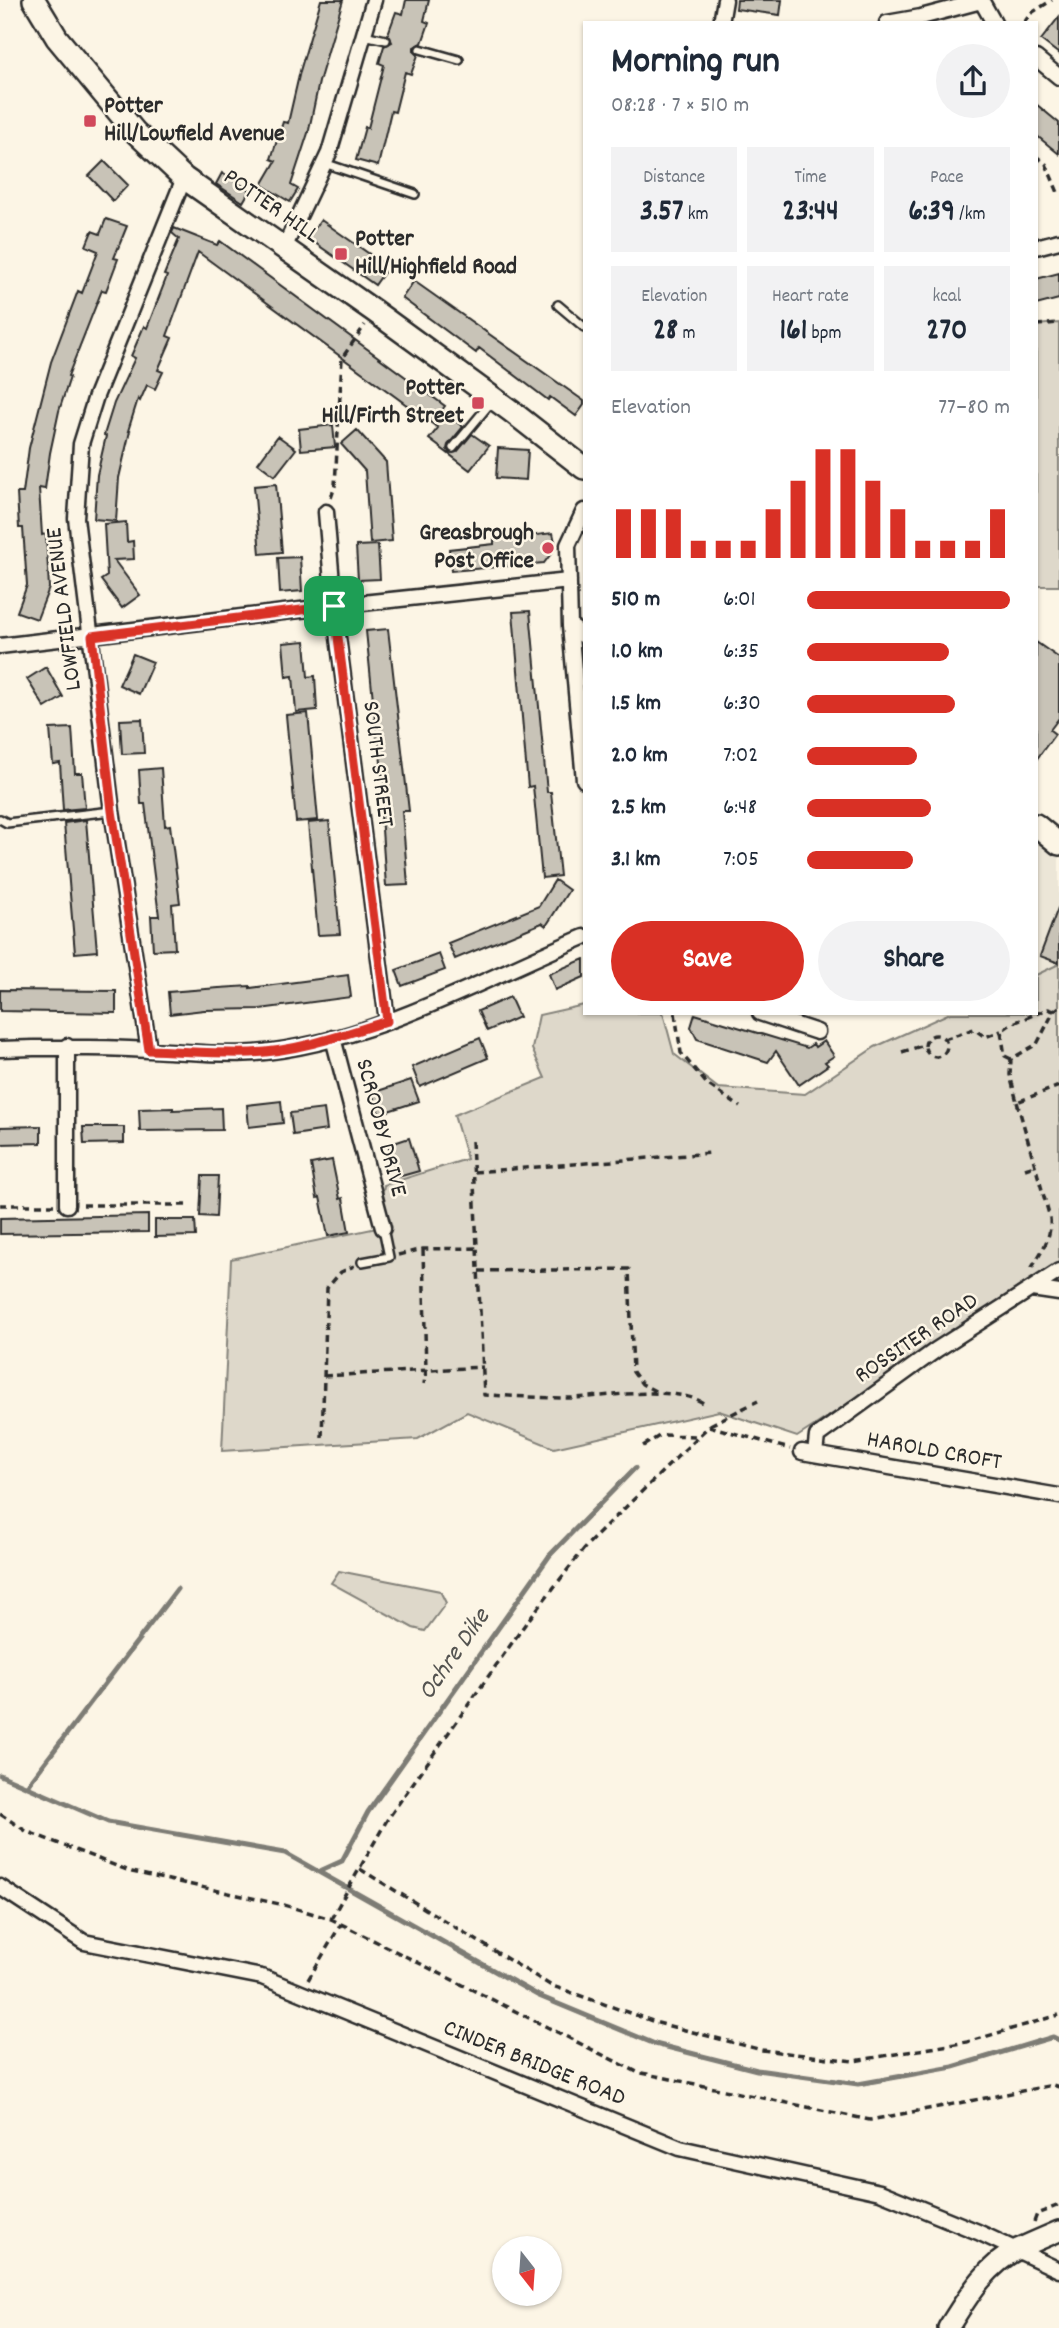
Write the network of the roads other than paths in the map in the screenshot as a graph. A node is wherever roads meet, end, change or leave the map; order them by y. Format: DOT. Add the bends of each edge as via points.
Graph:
graph roads {
  1 [pos="33,0"];
  2 [pos="374,0"];
  3 [pos="725,0"];
  4 [pos="981,0"];
  5 [pos="721,21"];
  6 [pos="898,21"];
  7 [pos="992,21"];
  8 [pos="363,35"];
  9 [pos="386,40"];
  10 [pos="420,49"];
  11 [pos="459,60"];
  12 [pos="1038,60"];
  13 [pos="1059,77"];
  14 [pos="324,163"];
  15 [pos="184,178"];
  16 [pos="415,194"];
  17 [pos="1059,241"];
  18 [pos="1038,246"];
  19 [pos="284,248"];
  20 [pos="558,305"];
  21 [pos="583,326"];
  22 [pos="494,399"];
  23 [pos="453,448"];
  24 [pos="583,465"];
  25 [pos="326,512"];
  26 [pos="583,512"];
  27 [pos="569,581"];
  28 [pos="334,606"];
  29 [pos="570,626"];
  30 [pos="583,635"];
  31 [pos="92,636"];
  32 [pos="0,646"];
  33 [pos="583,769"];
  34 [pos="112,811"];
  35 [pos="0,819"];
  36 [pos="1038,827"];
  37 [pos="1059,844"];
  38 [pos="583,937"];
  39 [pos="766,1015"];
  40 [pos="387,1021"];
  41 [pos="817,1032"];
  42 [pos="333,1038"];
  43 [pos="66,1046"];
  44 [pos="0,1049"];
  45 [pos="149,1050"];
  46 [pos="67,1205"];
  47 [pos="383,1228"];
  48 [pos="362,1262"];
  49 [pos="1059,1271"];
  50 [pos="1034,1288"];
  51 [pos="1059,1293"];
  52 [pos="808,1453"];
  53 [pos="1059,1496"];
  54 [pos="0,1887"];
  55 [pos="1059,2231"];
  56 [pos="1015,2250"];
  57 [pos="1059,2270"];
  58 [pos="948,2328"];
  1 -- 15 [label="main road, POTTER HILL" via="57,38 135,132"];
  2 -- 8 [label="street"];
  3 -- 5 [label="street"];
  4 -- 6 [label="street"];
  4 -- 7 [label="street"];
  8 -- 9 [label="lane"];
  8 -- 14 [label="street"];
  10 -- 11 [label="lane"];
  12 -- 13 [label="street"];
  14 -- 16 [label="lane"];
  14 -- 19 [label="street"];
  15 -- 19 [label="main road, POTTER HILL"];
  15 -- 31 [label="street, LOWFIELD AVENUE" via="81,444 76,518"];
  17 -- 18 [label="street"];
  19 -- 22 [label="main road, POTTER HILL"];
  20 -- 21 [label="lane"];
  22 -- 23 [label="lane"];
  22 -- 24 [label="main road, POTTER HILL"];
  25 -- 28 [label="street, SOUTH STREET"];
  26 -- 27 [label="street" via="568,545"];
  27 -- 28 [label="street"];
  27 -- 29 [label="street"];
  28 -- 31 [label="street"];
  28 -- 40 [label="street, SOUTH STREET"];
  29 -- 30 [label="street"];
  29 -- 33 [label="street"];
  31 -- 32 [label="street"];
  31 -- 34 [label="street, LOWFIELD AVENUE"];
  34 -- 35 [label="lane" via="7,823"];
  34 -- 45 [label="street, LOWFIELD AVENUE"];
  36 -- 37 [label="main road"];
  38 -- 40 [label="street"];
  39 -- 41 [label="street"];
  40 -- 42 [label="street"];
  42 -- 45 [label="street" via="253,1053"];
  42 -- 47 [label="street, SCROOBY DRIVE"];
  43 -- 44 [label="street"];
  43 -- 45 [label="street"];
  43 -- 46 [label="street"];
  47 -- 48 [label="lane" via="389,1257"];
  49 -- 50 [label="street, ROSSITER ROAD"];
  50 -- 51 [label="street"];
  50 -- 52 [label="street, ROSSITER ROAD" via="936,1350 817,1436"];
  52 -- 53 [label="street, HAROLD CROFT"];
  54 -- 56 [label="street, CINDER BRIDGE ROAD" via="84,1942 262,1977 680,2148 880,2192"];
  55 -- 56 [label="street"];
  56 -- 57 [label="street, CINDER BRIDGE ROAD"];
  56 -- 58 [label="street" via="976,2284"];
}
